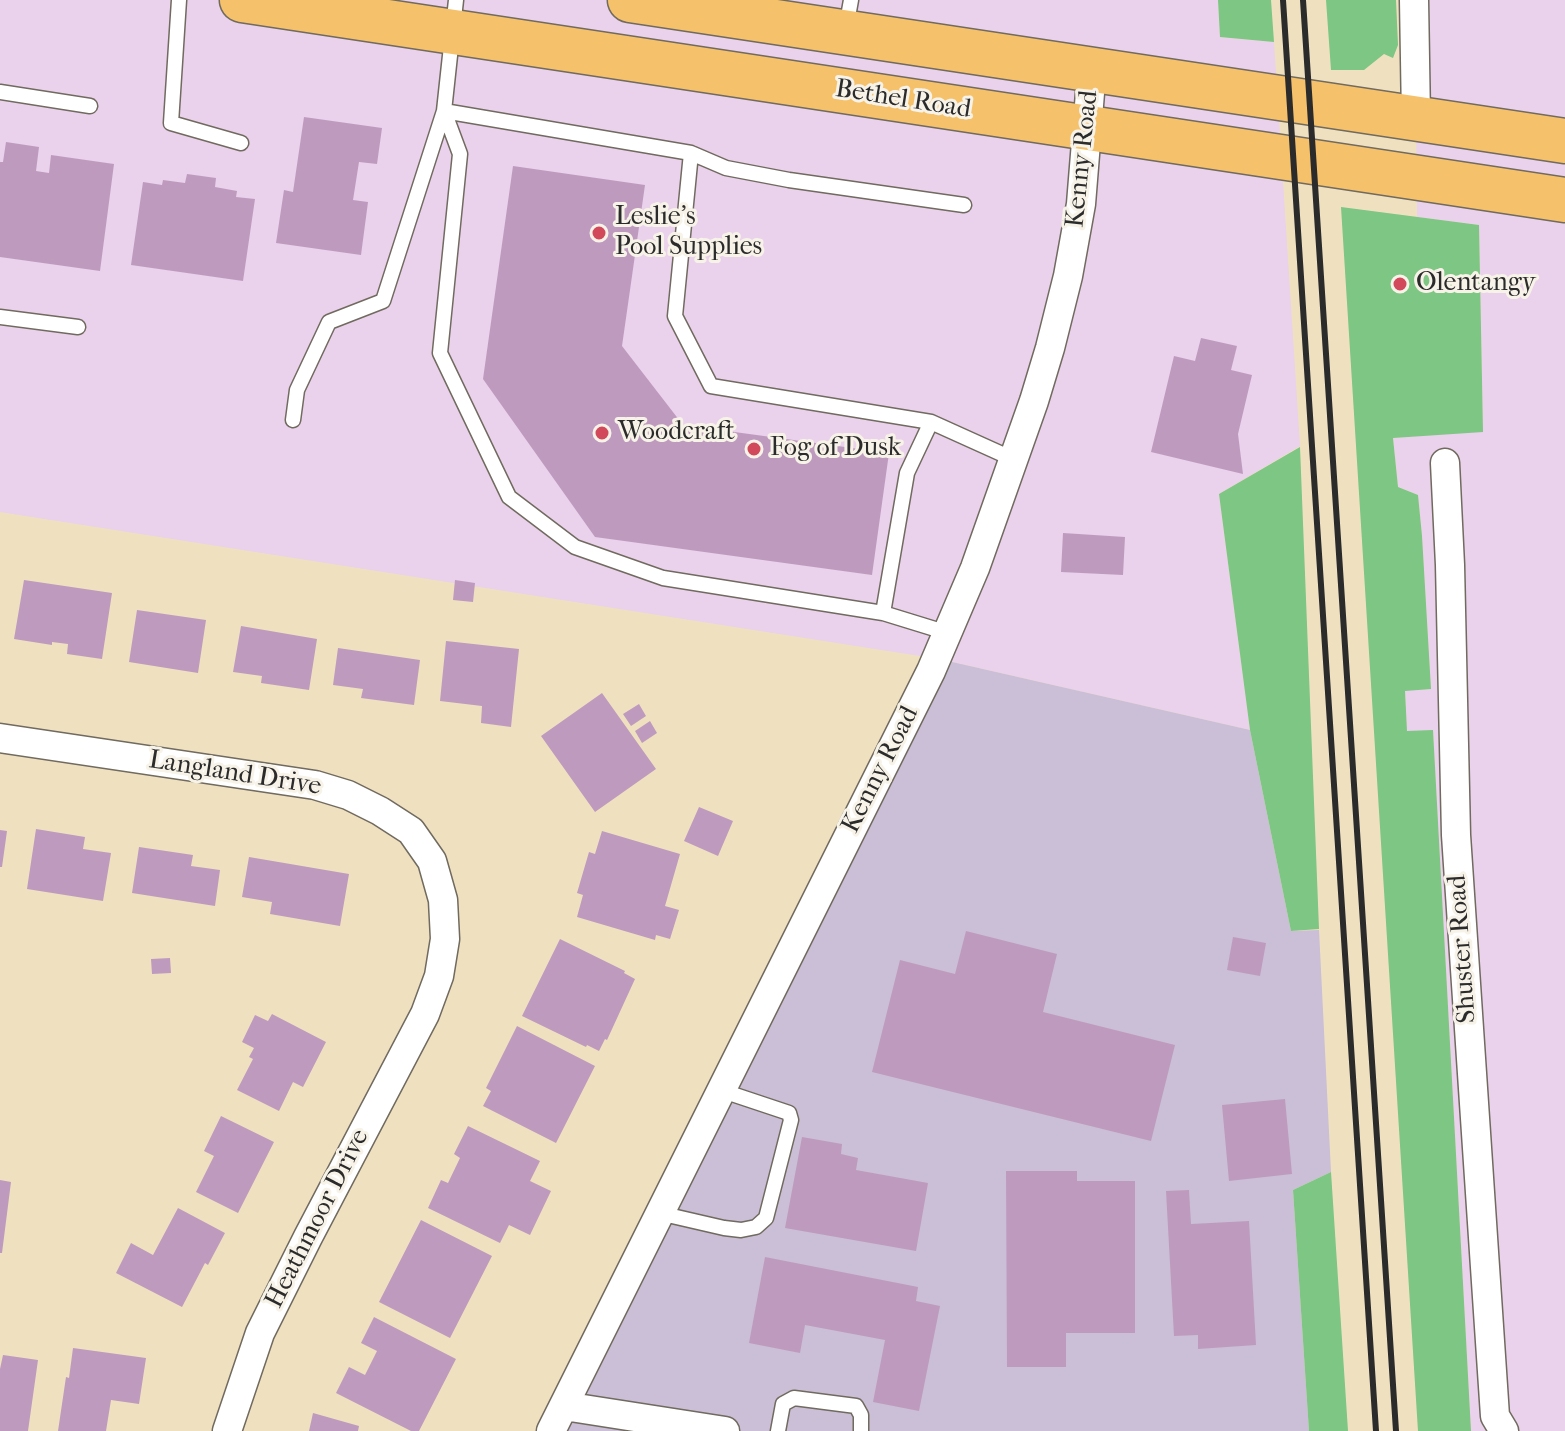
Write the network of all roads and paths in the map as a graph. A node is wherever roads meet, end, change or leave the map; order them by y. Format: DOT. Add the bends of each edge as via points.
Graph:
graph roads {
  1 [pos="179,0"];
  2 [pos="242,0"];
  3 [pos="630,0"];
  4 [pos="1414,0"];
  5 [pos="454,16"];
  6 [pos="848,16"];
  7 [pos="1092,68"];
  8 [pos="0,92"];
  9 [pos="90,106"];
  10 [pos="444,111"];
  11 [pos="1416,118"];
  12 [pos="1087,127"];
  13 [pos="1565,141"];
  14 [pos="241,143"];
  15 [pos="691,153"];
  16 [pos="1565,171"];
  17 [pos="1413,178"];
  18 [pos="1565,200"];
  19 [pos="964,205"];
  20 [pos="0,317"];
  21 [pos="78,327"];
  22 [pos="293,420"];
  23 [pos="931,422"];
  24 [pos="1013,459"];
  25 [pos="1445,463"];
  26 [pos="883,613"];
  27 [pos="948,633"];
  28 [pos="0,738"];
  29 [pos="425,1014"];
  30 [pos="720,1090"];
  31 [pos="659,1213"];
  32 [pos="564,1406"];
  33 [pos="227,1431"];
  34 [pos="551,1431"];
  35 [pos="725,1431"];
  36 [pos="778,1431"];
  37 [pos="861,1431"];
  38 [pos="1504,1431"];
  1 -- 14 [label="lane" via="171,123"];
  2 -- 5 [label="main road, Bethel Road" via="378,15"];
  3 -- 6 [label="main road"];
  4 -- 11 [label="street"];
  5 -- 10 [label="lane"];
  5 -- 12 [label="main road, Bethel Road"];
  6 -- 7 [label="main road"];
  7 -- 11 [label="main road"];
  7 -- 12 [label="street, Kenny Road"];
  8 -- 9 [label="lane"];
  10 -- 15 [label="lane"];
  10 -- 22 [label="lane" via="383,301 329,322 297,390"];
  10 -- 26 [label="lane" via="460,154 440,353 509,497 575,547 663,578"];
  11 -- 13 [label="main road"];
  12 -- 17 [label="main road, Bethel Road"];
  12 -- 24 [label="street, Kenny Road" via="1068,276"];
  15 -- 19 [label="lane" via="726,168"];
  15 -- 23 [label="lane" via="675,316 711,386"];
  16 -- 17 [label="main road" via="1520,164"];
  17 -- 18 [label="main road, Bethel Road"];
  20 -- 21 [label="lane"];
  23 -- 24 [label="lane"];
  23 -- 26 [label="lane" via="907,473"];
  24 -- 27 [label="street, Kenny Road"];
  25 -- 38 [label="street, Shuster Road" via="1456,835 1495,1416"];
  26 -- 27 [label="lane"];
  27 -- 30 [label="street, Kenny Road"];
  28 -- 29 [label="street, Langland Drive" via="315,785 348,795 411,831 432,861 443,900 445,939"];
  29 -- 33 [label="street, Heathmoor Drive" via="260,1333"];
  30 -- 31 [label="street, Kenny Road"];
  30 -- 31 [label="lane" via="789,1113 766,1218 741,1230"];
  31 -- 32 [label="street, Kenny Road"];
  32 -- 34 [label="street, Kenny Road"];
  32 -- 35 [label="street"];
  36 -- 37 [label="lane" via="783,1404 794,1398 856,1406"];
}
